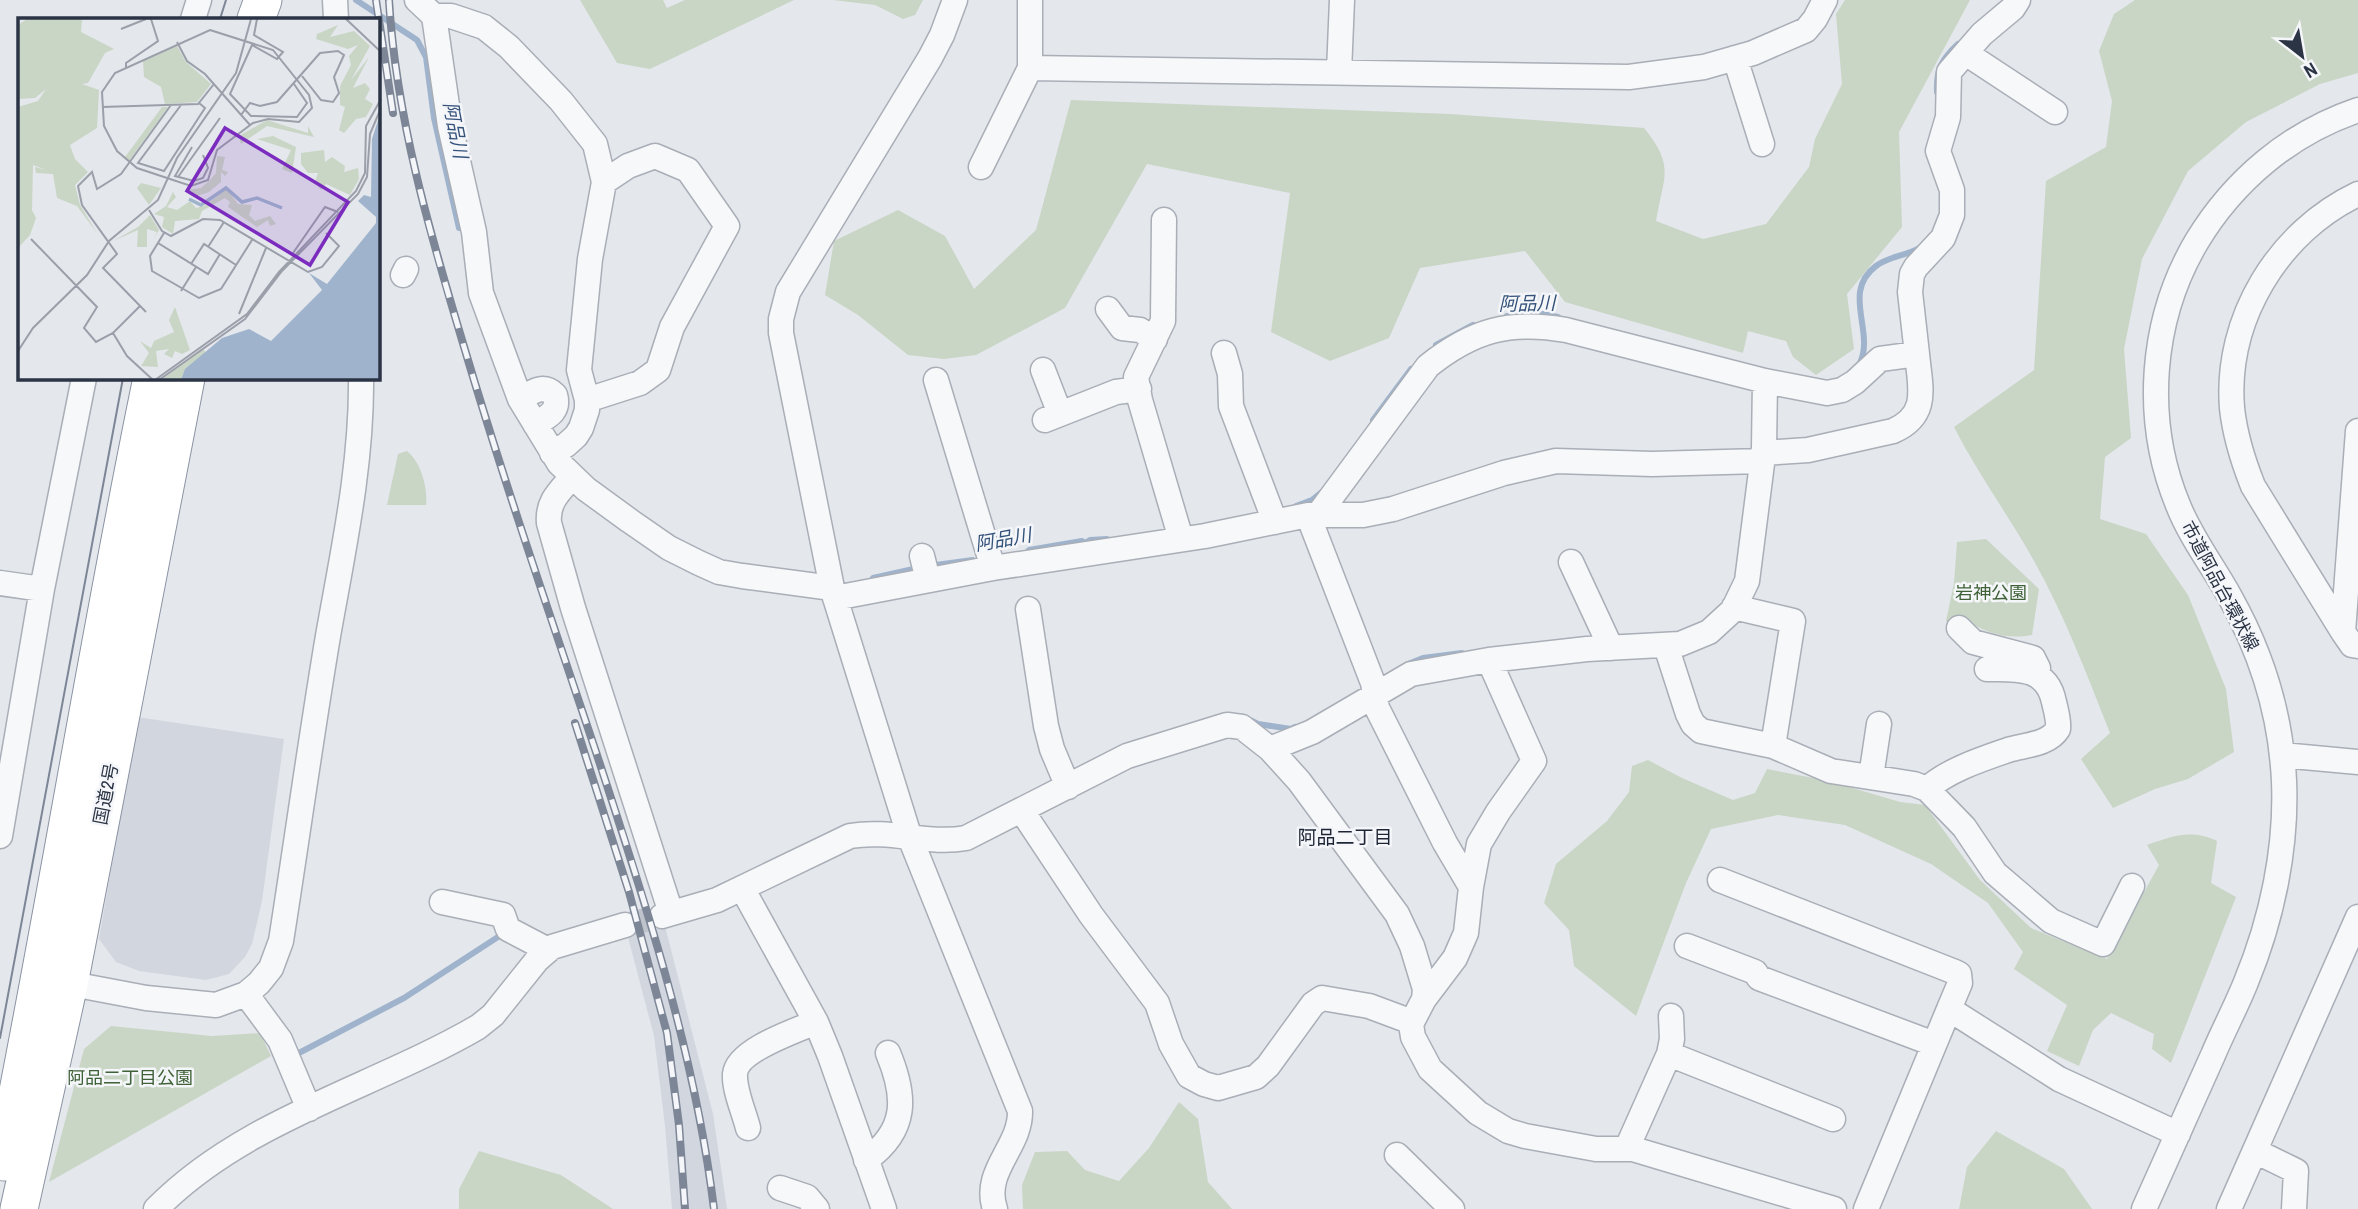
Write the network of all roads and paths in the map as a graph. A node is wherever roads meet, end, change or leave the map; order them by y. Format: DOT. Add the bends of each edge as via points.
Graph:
graph roads {
  1 [pos="199,0"];
  2 [pos="263,0"];
  3 [pos="281,0"];
  4 [pos="334,0"];
  5 [pos="955,0"];
  6 [pos="1030,0"];
  7 [pos="1342,0"];
  8 [pos="1825,0"];
  9 [pos="2018,0"];
  10 [pos="425,8"];
  11 [pos="193,18"];
  12 [pos="256,18"];
  13 [pos="276,18"];
  14 [pos="337,18"];
  15 [pos="1967,54"];
  16 [pos="1735,58"];
  17 [pos="1030,68"];
  18 [pos="1339,72"];
  19 [pos="2358,110"];
  20 [pos="2054,114"];
  21 [pos="1762,144"];
  22 [pos="981,167"];
  23 [pos="604,182"];
  24 [pos="2358,194"];
  25 [pos="1164,220"];
  26 [pos="1108,309"];
  27 [pos="1155,339"];
  28 [pos="1224,353"];
  29 [pos="1916,354"];
  30 [pos="1043,370"];
  31 [pos="84,380"];
  32 [pos="152,380"];
  33 [pos="186,380"];
  34 [pos="361,380"];
  35 [pos="936,380"];
  36 [pos="1765,381"];
  37 [pos="1139,389"];
  38 [pos="587,400"];
  39 [pos="2358,431"];
  40 [pos="552,453"];
  41 [pos="1762,457"];
  42 [pos="572,477"];
  43 [pos="1313,515"];
  44 [pos="1275,522"];
  45 [pos="1180,532"];
  46 [pos="991,560"];
  47 [pos="1571,562"];
  48 [pos="0,583"];
  49 [pos="42,589"];
  50 [pos="834,593"];
  51 [pos="1734,607"];
  52 [pos="1028,609"];
  53 [pos="1959,628"];
  54 [pos="2351,639"];
  55 [pos="1608,641"];
  56 [pos="1666,646"];
  57 [pos="1489,660"];
  58 [pos="1987,669"];
  59 [pos="2038,674"];
  60 [pos="1374,688"];
  61 [pos="1879,724"];
  62 [pos="1773,746"];
  63 [pos="1269,749"];
  64 [pos="2282,755"];
  65 [pos="2358,762"];
  66 [pos="1871,777"];
  67 [pos="1065,781"];
  68 [pos="1927,789"];
  69 [pos="1022,811"];
  70 [pos="907,828"];
  71 [pos="0,836"];
  72 [pos="1720,880"];
  73 [pos="2132,886"];
  74 [pos="1471,887"];
  75 [pos="742,888"];
  76 [pos="442,902"];
  77 [pos="2358,917"];
  78 [pos="625,925"];
  79 [pos="1686,946"];
  80 [pos="548,950"];
  81 [pos="55,981"];
  82 [pos="246,994"];
  83 [pos="1424,999"];
  84 [pos="1949,1009"];
  85 [pos="1671,1016"];
  86 [pos="816,1022"];
  87 [pos="1412,1022"];
  88 [pos="1934,1044"];
  89 [pos="888,1053"];
  90 [pos="1669,1054"];
  91 [pos="309,1109"];
  92 [pos="1833,1119"];
  93 [pos="748,1128"];
  94 [pos="2178,1134"];
  95 [pos="1627,1149"];
  96 [pos="2255,1151"];
  97 [pos="1397,1155"];
  98 [pos="866,1160"];
  99 [pos="0,1184"];
  100 [pos="780,1188"];
  101 [pos="19,1209"];
  102 [pos="156,1209"];
  103 [pos="817,1209"];
  104 [pos="884,1209"];
  105 [pos="995,1209"];
  106 [pos="1452,1209"];
  107 [pos="1834,1209"];
  108 [pos="1866,1209"];
  109 [pos="2144,1209"];
  110 [pos="2229,1209"];
  111 [pos="2294,1209"];
  1 -- 11 [label="street"];
  2 -- 12 [label="highway"];
  3 -- 13 [label="highway"];
  4 -- 14 [label="street"];
  5 -- 50 [label="street" via="943,35 794,280 783,306 782,347"];
  6 -- 17 [label="street"];
  7 -- 18 [label="street"];
  8 -- 16 [label="street" via="1806,30"];
  9 -- 15 [label="street"];
  10 -- 23 [label="street" via="484,27 509,47 561,101 594,144"];
  10 -- 40 [label="street" via="474,232 481,293 520,399 544,388 555,395 553,413 535,424"];
  15 -- 20 [label="street"];
  15 -- 29 [label="street" via="1949,72 1948,117 1938,151 1952,190 1952,215 1943,239 1916,267 1910,283"];
  16 -- 18 [label="street" via="1629,77"];
  16 -- 21 [label="street"];
  17 -- 18 [label="street"];
  17 -- 22 [label="street"];
  19 -- 64 [label="street, 市道阿品台環状線" via="2291,143 2225,201 2179,276 2157,361 2157,420 2168,478 2190,532 2254,646"];
  23 -- 38 [label="street" via="590,260 579,370"];
  23 -- 38 [label="street" via="655,156 688,170 727,226 672,327 658,370 640,383"];
  24 -- 54 [label="street" via="2301,233 2266,276 2243,325 2232,379 2236,434 2253,486"];
  25 -- 27 [label="street" via="1163,321"];
  26 -- 27 [label="street" via="1122,328 1140,330"];
  27 -- 37 [label="street" via="1136,377"];
  28 -- 44 [label="street" via="1231,406"];
  29 -- 36 [label="street" via="1880,359 1855,382 1826,393"];
  29 -- 41 [label="street" via="1920,406 1905,426"];
  30 -- 37 [label="street" via="1053,417 1116,392"];
  31 -- 49 [label="street"];
  32 -- 81 [label="highway, 国道2号" via="128,495"];
  33 -- 81 [label="highway, 国道2号"];
  34 -- 82 [label="street" via="361,420 344,551 281,940 271,968"];
  35 -- 46 [label="street"];
  36 -- 41 [label="street"];
  36 -- 43 [label="street" via="1566,330 1517,326 1493,330 1459,344 1429,366"];
  37 -- 45 [label="street"];
  38 -- 40 [label="street" via="581,428"];
  39 -- 54 [label="street"];
  40 -- 42 [label="street"];
  41 -- 43 [label="street" via="1652,464 1556,461 1393,509 1363,515"];
  41 -- 51 [label="street" via="1750,566"];
  42 -- 50 [label="street" via="669,548 709,568"];
  42 -- 75 [label="street" via="551,502 549,523 667,914"];
  43 -- 44 [label="street"];
  43 -- 60 [label="street"];
  44 -- 45 [label="street"];
  45 -- 46 [label="street"];
  46 -- 50 [label="street" via="926,570"];
  47 -- 55 [label="street"];
  48 -- 49 [label="street"];
  49 -- 71 [label="street"];
  50 -- 70 [label="street"];
  51 -- 56 [label="street" via="1709,632"];
  51 -- 62 [label="street" via="1793,621"];
  52 -- 67 [label="street" via="1046,726"];
  53 -- 59 [label="street" via="1973,642 2033,658"];
  55 -- 56 [label="street"];
  55 -- 57 [label="street"];
  56 -- 62 [label="street" via="1693,724 1701,731"];
  57 -- 60 [label="street" via="1411,674"];
  57 -- 74 [label="street" via="1534,761 1479,844"];
  58 -- 59 [label="street"];
  59 -- 68 [label="street" via="2053,695 2059,722 2054,736 1957,771"];
  60 -- 63 [label="street" via="1312,732"];
  60 -- 74 [label="street" via="1377,708"];
  61 -- 66 [label="street"];
  62 -- 66 [label="street" via="1827,770"];
  63 -- 67 [label="street" via="1241,727 1227,725"];
  63 -- 83 [label="street" via="1299,781 1397,914 1423,979"];
  64 -- 65 [label="street"];
  64 -- 94 [label="street, 市道阿品台環状線" via="2283,838 2263,934"];
  66 -- 68 [label="street"];
  67 -- 69 [label="street"];
  68 -- 73 [label="street" via="1964,827 1990,868 2060,926 2103,944"];
  69 -- 70 [label="street" via="966,838 940,840"];
  69 -- 87 [label="street" via="1157,1003 1168,1039 1189,1076 1211,1087 1256,1077 1312,1004 1322,998 1369,1006"];
  70 -- 75 [label="street" via="850,836"];
  70 -- 105 [label="street" via="1020,1111 993,1178"];
  72 -- 84 [label="street" via="1959,974"];
  74 -- 83 [label="street" via="1466,933 1455,958"];
  75 -- 86 [label="street"];
  76 -- 80 [label="street" via="503,915 508,929"];
  77 -- 96 [label="street"];
  78 -- 80 [label="street"];
  79 -- 88 [label="street"];
  80 -- 91 [label="street" via="478,1027"];
  81 -- 82 [label="street" via="216,1005"];
  81 -- 99 [label="highway, 国道2号"];
  81 -- 101 [label="highway, 国道2号"];
  82 -- 91 [label="street" via="279,1040"];
  83 -- 87 [label="street"];
  84 -- 88 [label="street"];
  84 -- 94 [label="street" via="2060,1079"];
  85 -- 90 [label="street"];
  86 -- 93 [label="street" via="748,1053 737,1064 735,1077"];
  86 -- 98 [label="street"];
  87 -- 95 [label="street" via="1413,1037 1430,1069 1492,1123 1525,1136 1596,1149"];
  88 -- 108 [label="street"];
  89 -- 98 [label="street" via="901,1103 899,1122 880,1150"];
  90 -- 92 [label="street"];
  90 -- 95 [label="street"];
  91 -- 102 [label="street" via="201,1170"];
  94 -- 109 [label="street, 市道阿品台環状線"];
  95 -- 107 [label="street"];
  96 -- 110 [label="street"];
  96 -- 111 [label="street" via="2296,1171"];
  97 -- 106 [label="street"];
  98 -- 104 [label="street"];
  100 -- 103 [label="street" via="807,1197"];
}
